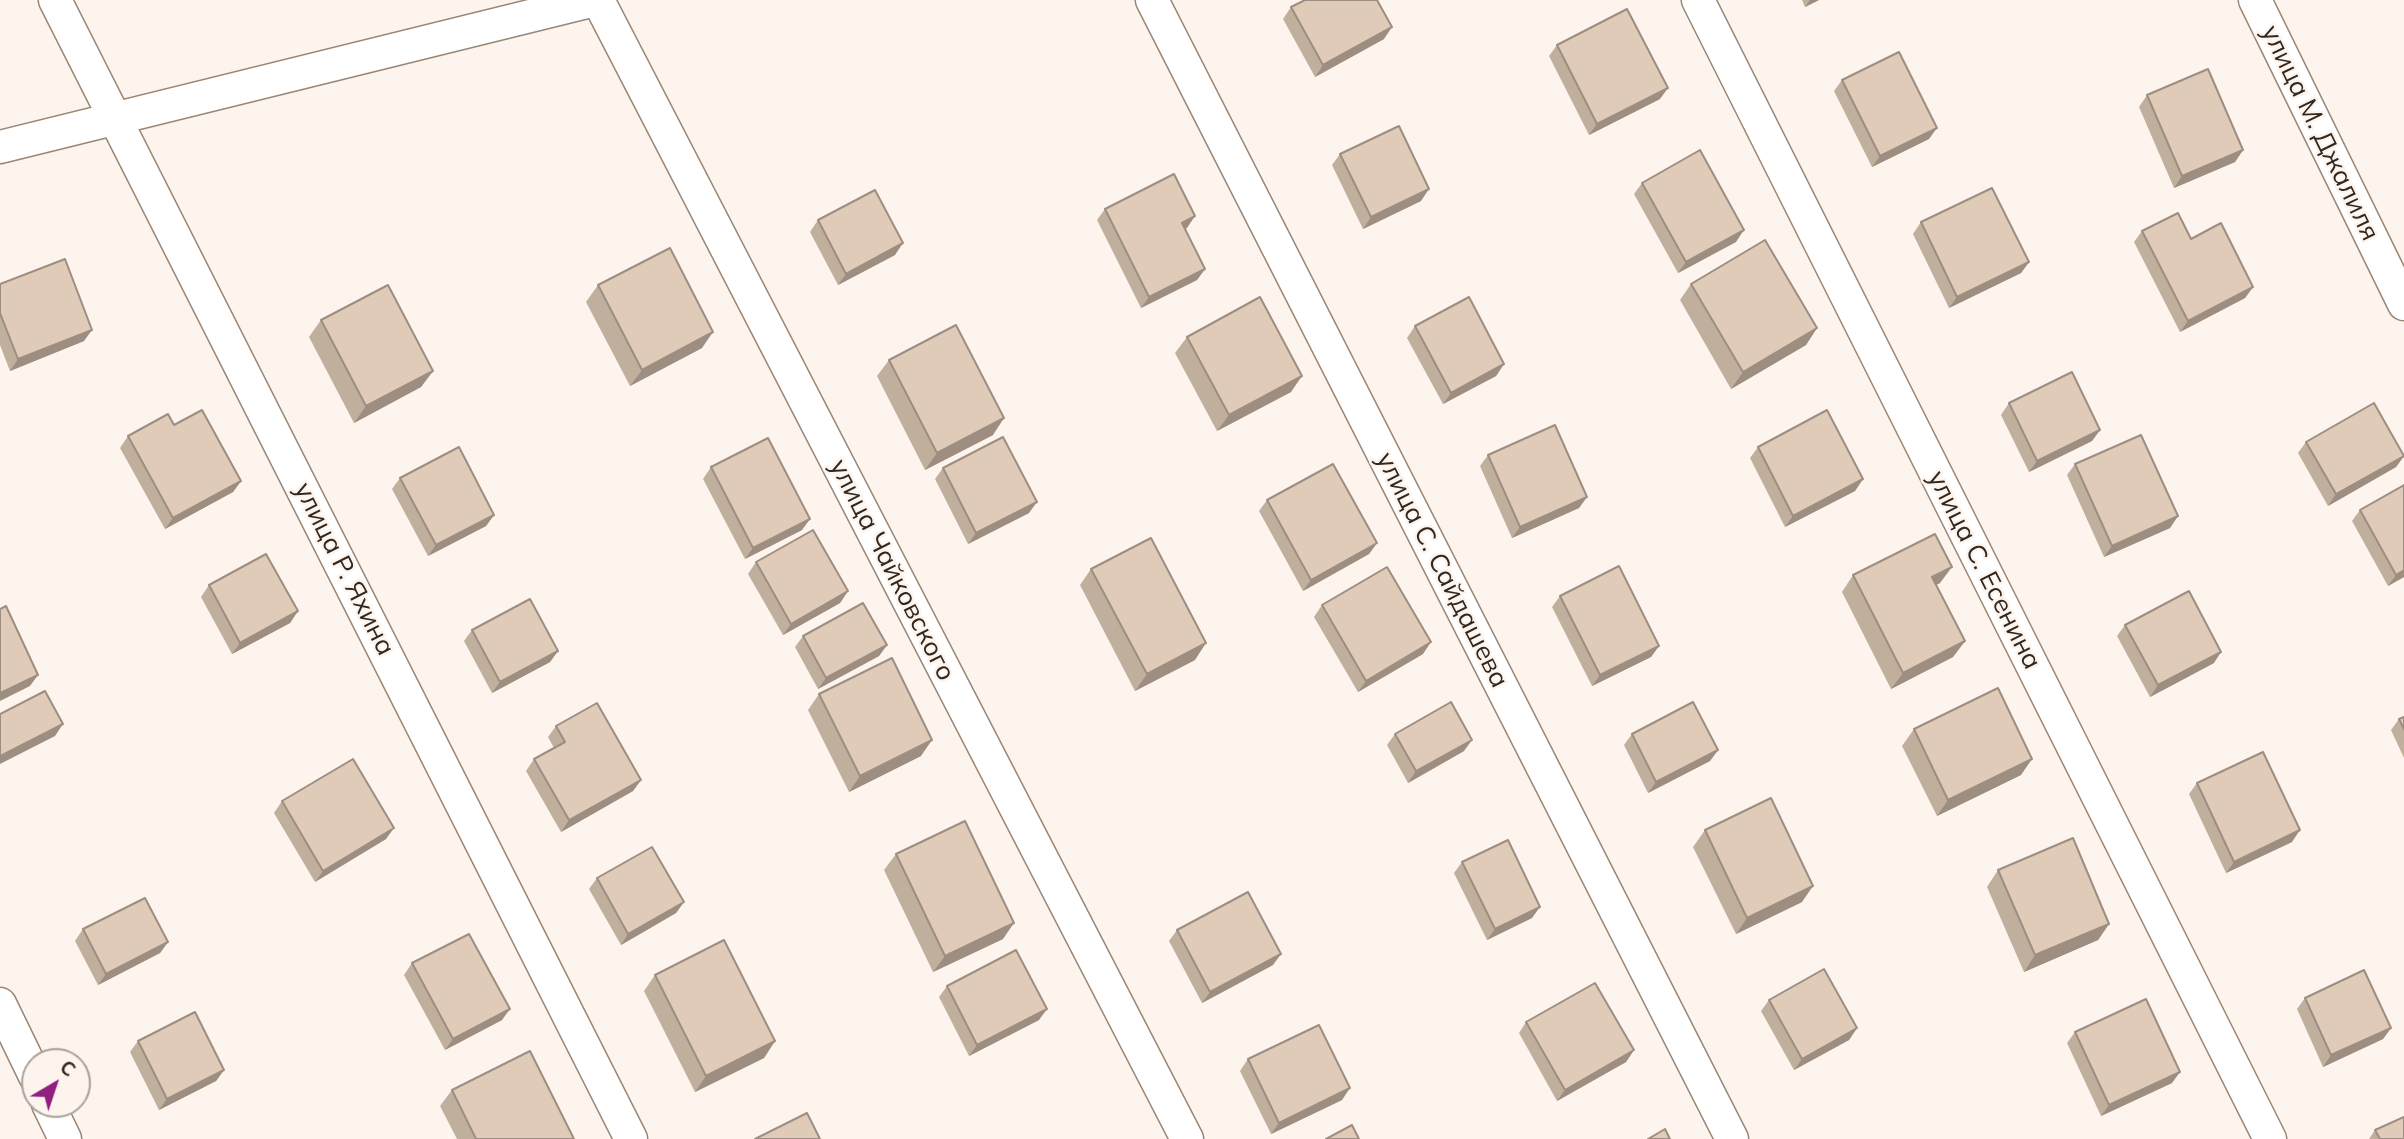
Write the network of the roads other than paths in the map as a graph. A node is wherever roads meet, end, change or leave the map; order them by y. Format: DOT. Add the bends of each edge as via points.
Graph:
graph roads {
  1 [pos="55,0"];
  2 [pos="596,0"];
  3 [pos="1152,0"];
  4 [pos="1698,0"];
  5 [pos="2255,0"];
  6 [pos="115,117"];
  7 [pos="0,146"];
  8 [pos="2404,304"];
  9 [pos="0,1004"];
  10 [pos="21,1048"];
  11 [pos="55,1118"];
  12 [pos="65,1139"];
  13 [pos="631,1139"];
  14 [pos="1187,1139"];
  15 [pos="1732,1139"];
  16 [pos="2270,1139"];
  1 -- 6 [label="street, улица Р. Яхина"];
  2 -- 6 [label="street"];
  2 -- 14 [label="street, улица Чайковского"];
  3 -- 15 [label="street, улица С. Сайдашева"];
  4 -- 16 [label="street, улица С. Есенина"];
  5 -- 8 [label="street, улица М. Джалиля"];
  6 -- 7 [label="street"];
  6 -- 13 [label="street, улица Р. Яхина"];
  9 -- 10 [label="street"];
  11 -- 12 [label="street"];
}
